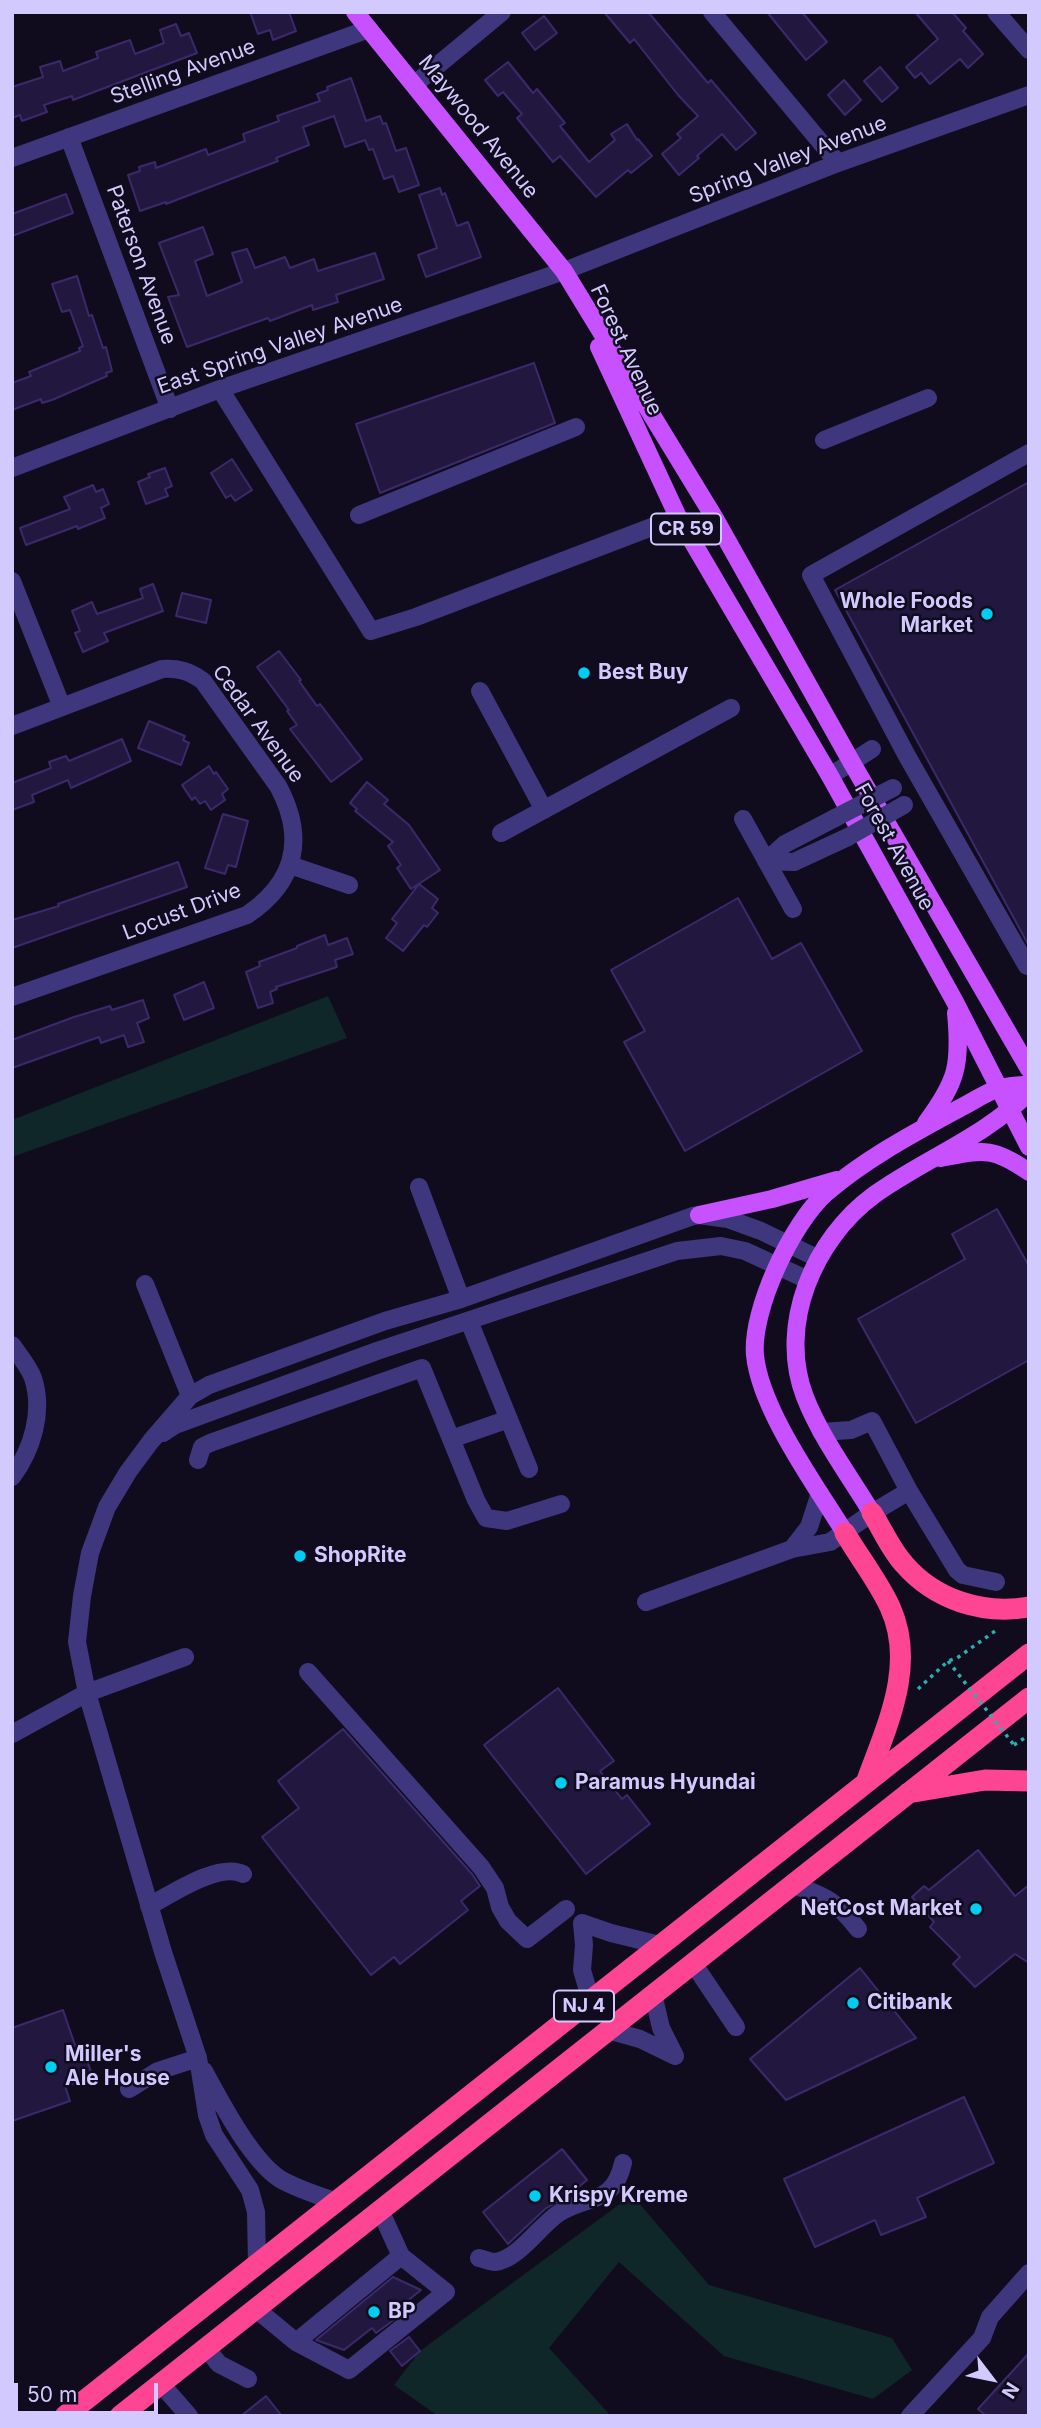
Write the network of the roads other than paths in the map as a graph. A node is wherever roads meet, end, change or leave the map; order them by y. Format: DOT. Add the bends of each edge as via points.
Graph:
graph roads {
  1 [pos="355,12"];
  2 [pos="502,12"];
  3 [pos="712,12"];
  4 [pos="996,12"];
  5 [pos="369,29"];
  6 [pos="1029,50"];
  7 [pos="415,84"];
  8 [pos="1029,95"];
  9 [pos="69,137"];
  10 [pos="12,158"];
  11 [pos="838,163"];
  12 [pos="564,271"];
  13 [pos="220,389"];
  14 [pos="928,398"];
  15 [pos="170,409"];
  16 [pos="576,427"];
  17 [pos="824,440"];
  18 [pos="1029,453"];
  19 [pos="12,468"];
  20 [pos="359,515"];
  21 [pos="678,517"];
  22 [pos="12,580"];
  23 [pos="480,691"];
  24 [pos="62,707"];
  25 [pos="731,708"];
  26 [pos="12,726"];
  27 [pos="872,749"];
  28 [pos="852,763"];
  29 [pos="918,774"];
  30 [pos="830,776"];
  31 [pos="928,794"];
  32 [pos="544,810"];
  33 [pos="743,820"];
  34 [pos="501,833"];
  35 [pos="766,861"];
  36 [pos="290,865"];
  37 [pos="349,885"];
  38 [pos="793,909"];
  39 [pos="1029,965"];
  40 [pos="12,998"];
  41 [pos="954,1000"];
  42 [pos="1029,1069"];
  43 [pos="1029,1084"];
  44 [pos="998,1088"];
  45 [pos="1029,1092"];
  46 [pos="1009,1112"];
  47 [pos="922,1129"];
  48 [pos="1029,1147"];
  49 [pos="931,1160"];
  50 [pos="1029,1172"];
  51 [pos="847,1178"];
  52 [pos="419,1187"];
  53 [pos="699,1215"];
  54 [pos="787,1244"];
  55 [pos="817,1258"];
  56 [pos="778,1266"];
  57 [pos="808,1280"];
  58 [pos="145,1284"];
  59 [pos="461,1299"];
  60 [pos="469,1321"];
  61 [pos="12,1346"];
  62 [pos="190,1396"];
  63 [pos="509,1419"];
  64 [pos="821,1432"];
  65 [pos="451,1439"];
  66 [pos="151,1441"];
  67 [pos="198,1460"];
  68 [pos="529,1469"];
  69 [pos="12,1477"];
  70 [pos="909,1491"];
  71 [pos="820,1493"];
  72 [pos="561,1504"];
  73 [pos="872,1513"];
  74 [pos="845,1533"];
  75 [pos="792,1549"];
  76 [pos="996,1582"];
  77 [pos="646,1602"];
  78 [pos="1029,1607"];
  79 [pos="1029,1654"];
  80 [pos="186,1657"];
  81 [pos="308,1672"];
  82 [pos="87,1693"];
  83 [pos="1029,1698"];
  84 [pos="12,1734"];
  85 [pos="1029,1782"];
  86 [pos="866,1783"];
  87 [pos="906,1794"];
  88 [pos="243,1874"];
  89 [pos="794,1885"];
  90 [pos="149,1906"];
  91 [pos="566,1909"];
  92 [pos="858,1928"];
  93 [pos="660,1945"];
  94 [pos="693,1963"];
  95 [pos="653,1994"];
  96 [pos="591,2001"];
  97 [pos="736,2027"];
  98 [pos="608,2030"];
  99 [pos="198,2058"];
  100 [pos="128,2089"];
  101 [pos="622,2163"];
  102 [pos="336,2202"];
  103 [pos="380,2210"];
  104 [pos="401,2256"];
  105 [pos="479,2258"];
  106 [pos="257,2264"];
  107 [pos="1029,2273"];
  108 [pos="256,2309"];
  109 [pos="296,2342"];
  110 [pos="206,2348"];
  111 [pos="248,2379"];
  112 [pos="160,2384"];
  113 [pos="65,2416"];
  114 [pos="120,2416"];
  115 [pos="189,2416"];
  116 [pos="910,2416"];
  1 -- 5 [label="main road, Maywood Avenue / CR 59"];
  2 -- 7 [label="street"];
  3 -- 11 [label="street"];
  4 -- 6 [label="street"];
  5 -- 7 [label="main road, Maywood Avenue / CR 59"];
  5 -- 9 [label="street, Stelling Avenue"];
  7 -- 12 [label="main road, Maywood Avenue / CR 59"];
  8 -- 11 [label="street, Spring Valley Avenue"];
  9 -- 10 [label="street, Stelling Avenue"];
  9 -- 15 [label="street, Paterson Avenue"];
  11 -- 12 [label="street, Spring Valley Avenue"];
  12 -- 13 [label="street, East Spring Valley Avenue"];
  12 -- 21 [label="main road, Forest Avenue / CR 59"];
  12 -- 28 [label="main road, Forest Avenue / CR 59" via="714,517"];
  13 -- 15 [label="street, East Spring Valley Avenue"];
  13 -- 21 [label="street" via="371,631"];
  14 -- 17 [label="street"];
  15 -- 19 [label="street, East Spring Valley Avenue"];
  16 -- 20 [label="street"];
  18 -- 29 [label="street" via="811,575"];
  21 -- 30 [label="main road, Forest Avenue / CR 59"];
  22 -- 24 [label="street"];
  23 -- 32 [label="street"];
  24 -- 26 [label="street, Cedar Avenue"];
  24 -- 36 [label="street, Cedar Avenue" via="162,669 177,668 203,681 288,805 294,826"];
  25 -- 32 [label="street"];
  27 -- 28 [label="street"];
  28 -- 30 [label="street"];
  28 -- 42 [label="main road, Forest Avenue / CR 59"];
  29 -- 31 [label="street"];
  29 -- 35 [label="street, bridge" via="785,844"];
  30 -- 41 [label="main road, Forest Avenue / CR 59"];
  31 -- 35 [label="street, bridge" via="794,862"];
  31 -- 39 [label="street"];
  32 -- 34 [label="street"];
  33 -- 35 [label="street"];
  35 -- 38 [label="street"];
  36 -- 37 [label="street"];
  36 -- 40 [label="street, Locust Drive" via="278,888 247,915"];
  41 -- 44 [label="main road, Forest Avenue / CR 59"];
  41 -- 47 [label="main road" via="960,1050 954,1078"];
  43 -- 44 [label="main road"];
  44 -- 46 [label="main road, Forest Avenue / CR 59"];
  44 -- 47 [label="main road"];
  45 -- 46 [label="main road"];
  46 -- 48 [label="main road, Forest Avenue / CR 59"];
  46 -- 49 [label="main road"];
  47 -- 51 [label="main road"];
  49 -- 50 [label="main road" via="984,1150 1009,1157"];
  49 -- 55 [label="main road" via="873,1196"];
  51 -- 53 [label="main road"];
  51 -- 54 [label="main road" via="824,1195"];
  52 -- 59 [label="street"];
  53 -- 54 [label="street" via="728,1219"];
  53 -- 59 [label="street"];
  54 -- 55 [label="street"];
  54 -- 56 [label="main road"];
  55 -- 57 [label="main road"];
  56 -- 57 [label="street"];
  56 -- 60 [label="street" via="721,1246 677,1251"];
  56 -- 71 [label="main road" via="760,1311 755,1354 769,1406"];
  57 -- 64 [label="main road" via="795,1337 796,1369"];
  58 -- 62 [label="street"];
  59 -- 62 [label="street" via="385,1321"];
  60 -- 63 [label="street"];
  60 -- 66 [label="street" via="277,1386 175,1425"];
  61 -- 69 [label="street" via="33,1377 38,1414 34,1434"];
  62 -- 66 [label="street"];
  63 -- 65 [label="street"];
  63 -- 68 [label="street"];
  64 -- 70 [label="street" via="850,1430 872,1421"];
  64 -- 73 [label="main road"];
  65 -- 67 [label="street" via="422,1368 210,1443 202,1447"];
  65 -- 72 [label="street" via="486,1518 507,1521"];
  66 -- 82 [label="street" via="107,1507 90,1553 77,1642"];
  70 -- 73 [label="street"];
  70 -- 76 [label="street" via="957,1570"];
  71 -- 74 [label="main road"];
  71 -- 75 [label="street" via="809,1527"];
  73 -- 74 [label="street"];
  73 -- 78 [label="highway" via="902,1563 931,1587 977,1608"];
  74 -- 75 [label="street" via="830,1542"];
  74 -- 86 [label="highway" via="890,1606 899,1634 898,1691"];
  75 -- 77 [label="street"];
  79 -- 86 [label="highway, NJ 4"];
  80 -- 82 [label="street"];
  81 -- 91 [label="street" via="481,1867 517,1930 527,1939"];
  82 -- 84 [label="street"];
  82 -- 90 [label="street"];
  83 -- 87 [label="highway, NJ 4"];
  85 -- 87 [label="highway" via="985,1780"];
  86 -- 93 [label="highway, NJ 4"];
  87 -- 89 [label="highway, NJ 4"];
  88 -- 90 [label="street" via="226,1871 196,1881"];
  89 -- 92 [label="street" via="839,1905"];
  89 -- 94 [label="highway, NJ 4"];
  90 -- 99 [label="street"];
  93 -- 96 [label="highway, NJ 4"];
  93 -- 96 [label="street" via="582,1923 582,1970"];
  94 -- 95 [label="highway, NJ 4"];
  94 -- 97 [label="street"];
  95 -- 98 [label="highway, NJ 4"];
  95 -- 98 [label="street" via="661,2028 675,2056"];
  96 -- 102 [label="highway, NJ 4"];
  98 -- 103 [label="highway, NJ 4"];
  99 -- 100 [label="street" via="158,2071"];
  99 -- 102 [label="street" via="226,2111 263,2164 279,2178"];
  99 -- 106 [label="street" via="210,2125 250,2190 257,2212"];
  101 -- 105 [label="street" via="619,2179 608,2192 560,2213 510,2256 494,2262"];
  102 -- 106 [label="highway, NJ 4"];
  103 -- 104 [label="street"];
  103 -- 108 [label="highway, NJ 4"];
  104 -- 109 [label="street"];
  104 -- 109 [label="street" via="446,2292 349,2370"];
  106 -- 113 [label="highway, NJ 4"];
  107 -- 116 [label="street" via="990,2317 982,2338"];
  108 -- 109 [label="street"];
  108 -- 110 [label="highway, NJ 4"];
  110 -- 111 [label="street" via="219,2364"];
  110 -- 112 [label="highway, NJ 4"];
  112 -- 114 [label="highway, NJ 4"];
  112 -- 115 [label="street"];
}
